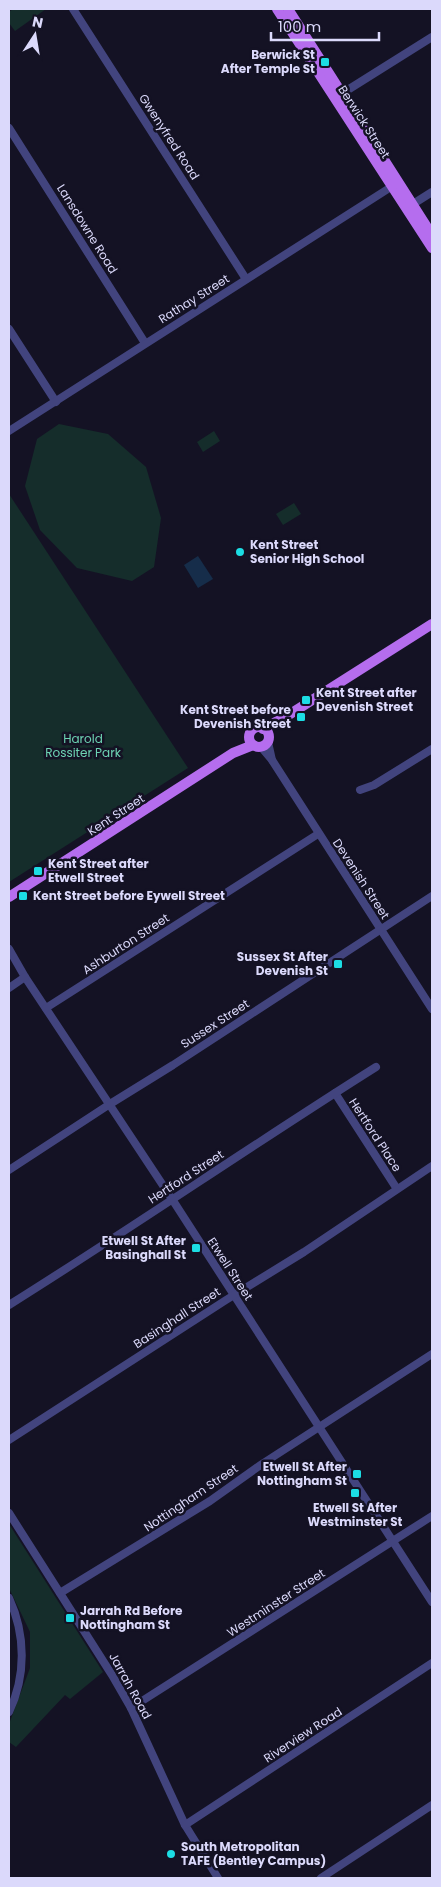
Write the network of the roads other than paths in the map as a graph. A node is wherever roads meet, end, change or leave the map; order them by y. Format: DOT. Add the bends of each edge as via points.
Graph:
graph roads {
  1 [pos="72,9"];
  2 [pos="277,9"];
  3 [pos="288,9"];
  4 [pos="432,37"];
  5 [pos="338,96"];
  6 [pos="9,128"];
  7 [pos="391,186"];
  8 [pos="432,192"];
  9 [pos="413,204"];
  10 [pos="432,235"];
  11 [pos="432,248"];
  12 [pos="246,278"];
  13 [pos="9,329"];
  14 [pos="145,343"];
  15 [pos="56,402"];
  16 [pos="9,431"];
  17 [pos="432,624"];
  18 [pos="261,739"];
  19 [pos="432,749"];
  20 [pos="360,790"];
  21 [pos="318,834"];
  22 [pos="432,896"];
  23 [pos="9,897"];
  24 [pos="381,929"];
  25 [pos="9,949"];
  26 [pos="25,977"];
  27 [pos="9,988"];
  28 [pos="46,1008"];
  29 [pos="432,1009"];
  30 [pos="376,1067"];
  31 [pos="334,1093"];
  32 [pos="110,1104"];
  33 [pos="432,1166"];
  34 [pos="9,1170"];
  35 [pos="397,1189"];
  36 [pos="172,1199"];
  37 [pos="234,1295"];
  38 [pos="9,1306"];
  39 [pos="432,1354"];
  40 [pos="319,1427"];
  41 [pos="9,1440"];
  42 [pos="9,1513"];
  43 [pos="432,1516"];
  44 [pos="393,1541"];
  45 [pos="60,1593"];
  46 [pos="9,1598"];
  47 [pos="432,1602"];
  48 [pos="432,1663"];
  49 [pos="131,1708"];
  50 [pos="9,1712"];
  51 [pos="431,1808"];
  52 [pos="185,1825"];
  53 [pos="218,1878"];
  54 [pos="321,1878"];
  1 -- 12 [label="street, Gwenyfred Road"];
  2 -- 5 [label="main road, Berwick Street"];
  3 -- 5 [label="main road, Berwick Street"];
  4 -- 5 [label="street"];
  5 -- 7 [label="main road, Berwick Street"];
  5 -- 9 [label="main road, Berwick Street"];
  6 -- 14 [label="street, Lansdowne Road"];
  7 -- 11 [label="main road, Berwick Street"];
  7 -- 12 [label="street, Rathay Street"];
  8 -- 9 [label="street"];
  9 -- 10 [label="main road, Berwick Street"];
  12 -- 14 [label="street, Rathay Street"];
  13 -- 15 [label="street"];
  14 -- 15 [label="street, Rathay Street"];
  15 -- 16 [label="street, Rathay Street"];
  17 -- 18 [label="main road, Kent Street" via="287,716"];
  18 -- 21 [label="street, Devenish Street"];
  18 -- 23 [label="main road, Kent Street" via="233,753"];
  19 -- 20 [label="street"];
  21 -- 24 [label="street, Devenish Street"];
  21 -- 28 [label="street, Ashburton Street"];
  22 -- 24 [label="street, Sussex Street"];
  24 -- 29 [label="street, Devenish Street"];
  24 -- 32 [label="street, Sussex Street"];
  25 -- 26 [label="street, Etwell Street"];
  26 -- 27 [label="street"];
  26 -- 28 [label="street, Etwell Street"];
  28 -- 32 [label="street, Etwell Street"];
  30 -- 31 [label="street, Hertford Street"];
  31 -- 35 [label="street, Hertford Place"];
  31 -- 36 [label="street, Hertford Street"];
  32 -- 34 [label="street, Sussex Street"];
  32 -- 36 [label="street, Etwell Street"];
  33 -- 35 [label="street, Basinghall Street"];
  35 -- 37 [label="street, Basinghall Street"];
  36 -- 37 [label="street, Etwell Street"];
  36 -- 38 [label="street, Hertford Street"];
  37 -- 40 [label="street, Etwell Street"];
  37 -- 41 [label="street, Basinghall Street"];
  39 -- 40 [label="street, Nottingham Street"];
  40 -- 44 [label="street, Etwell Street"];
  40 -- 45 [label="street, Nottingham Street" via="210,1501"];
  42 -- 45 [label="street, Jarrah Road"];
  43 -- 44 [label="street, Westminster Street"];
  44 -- 47 [label="street, Etwell Street"];
  44 -- 49 [label="street, Westminster Street"];
  45 -- 49 [label="street, Jarrah Road"];
  46 -- 50 [label="street" via="19,1627 22,1663 18,1688"];
  48 -- 52 [label="street, Riverview Road"];
  49 -- 52 [label="street, Jarrah Road"];
  51 -- 54 [label="street"];
  52 -- 53 [label="street, Jarrah Road"];
}
